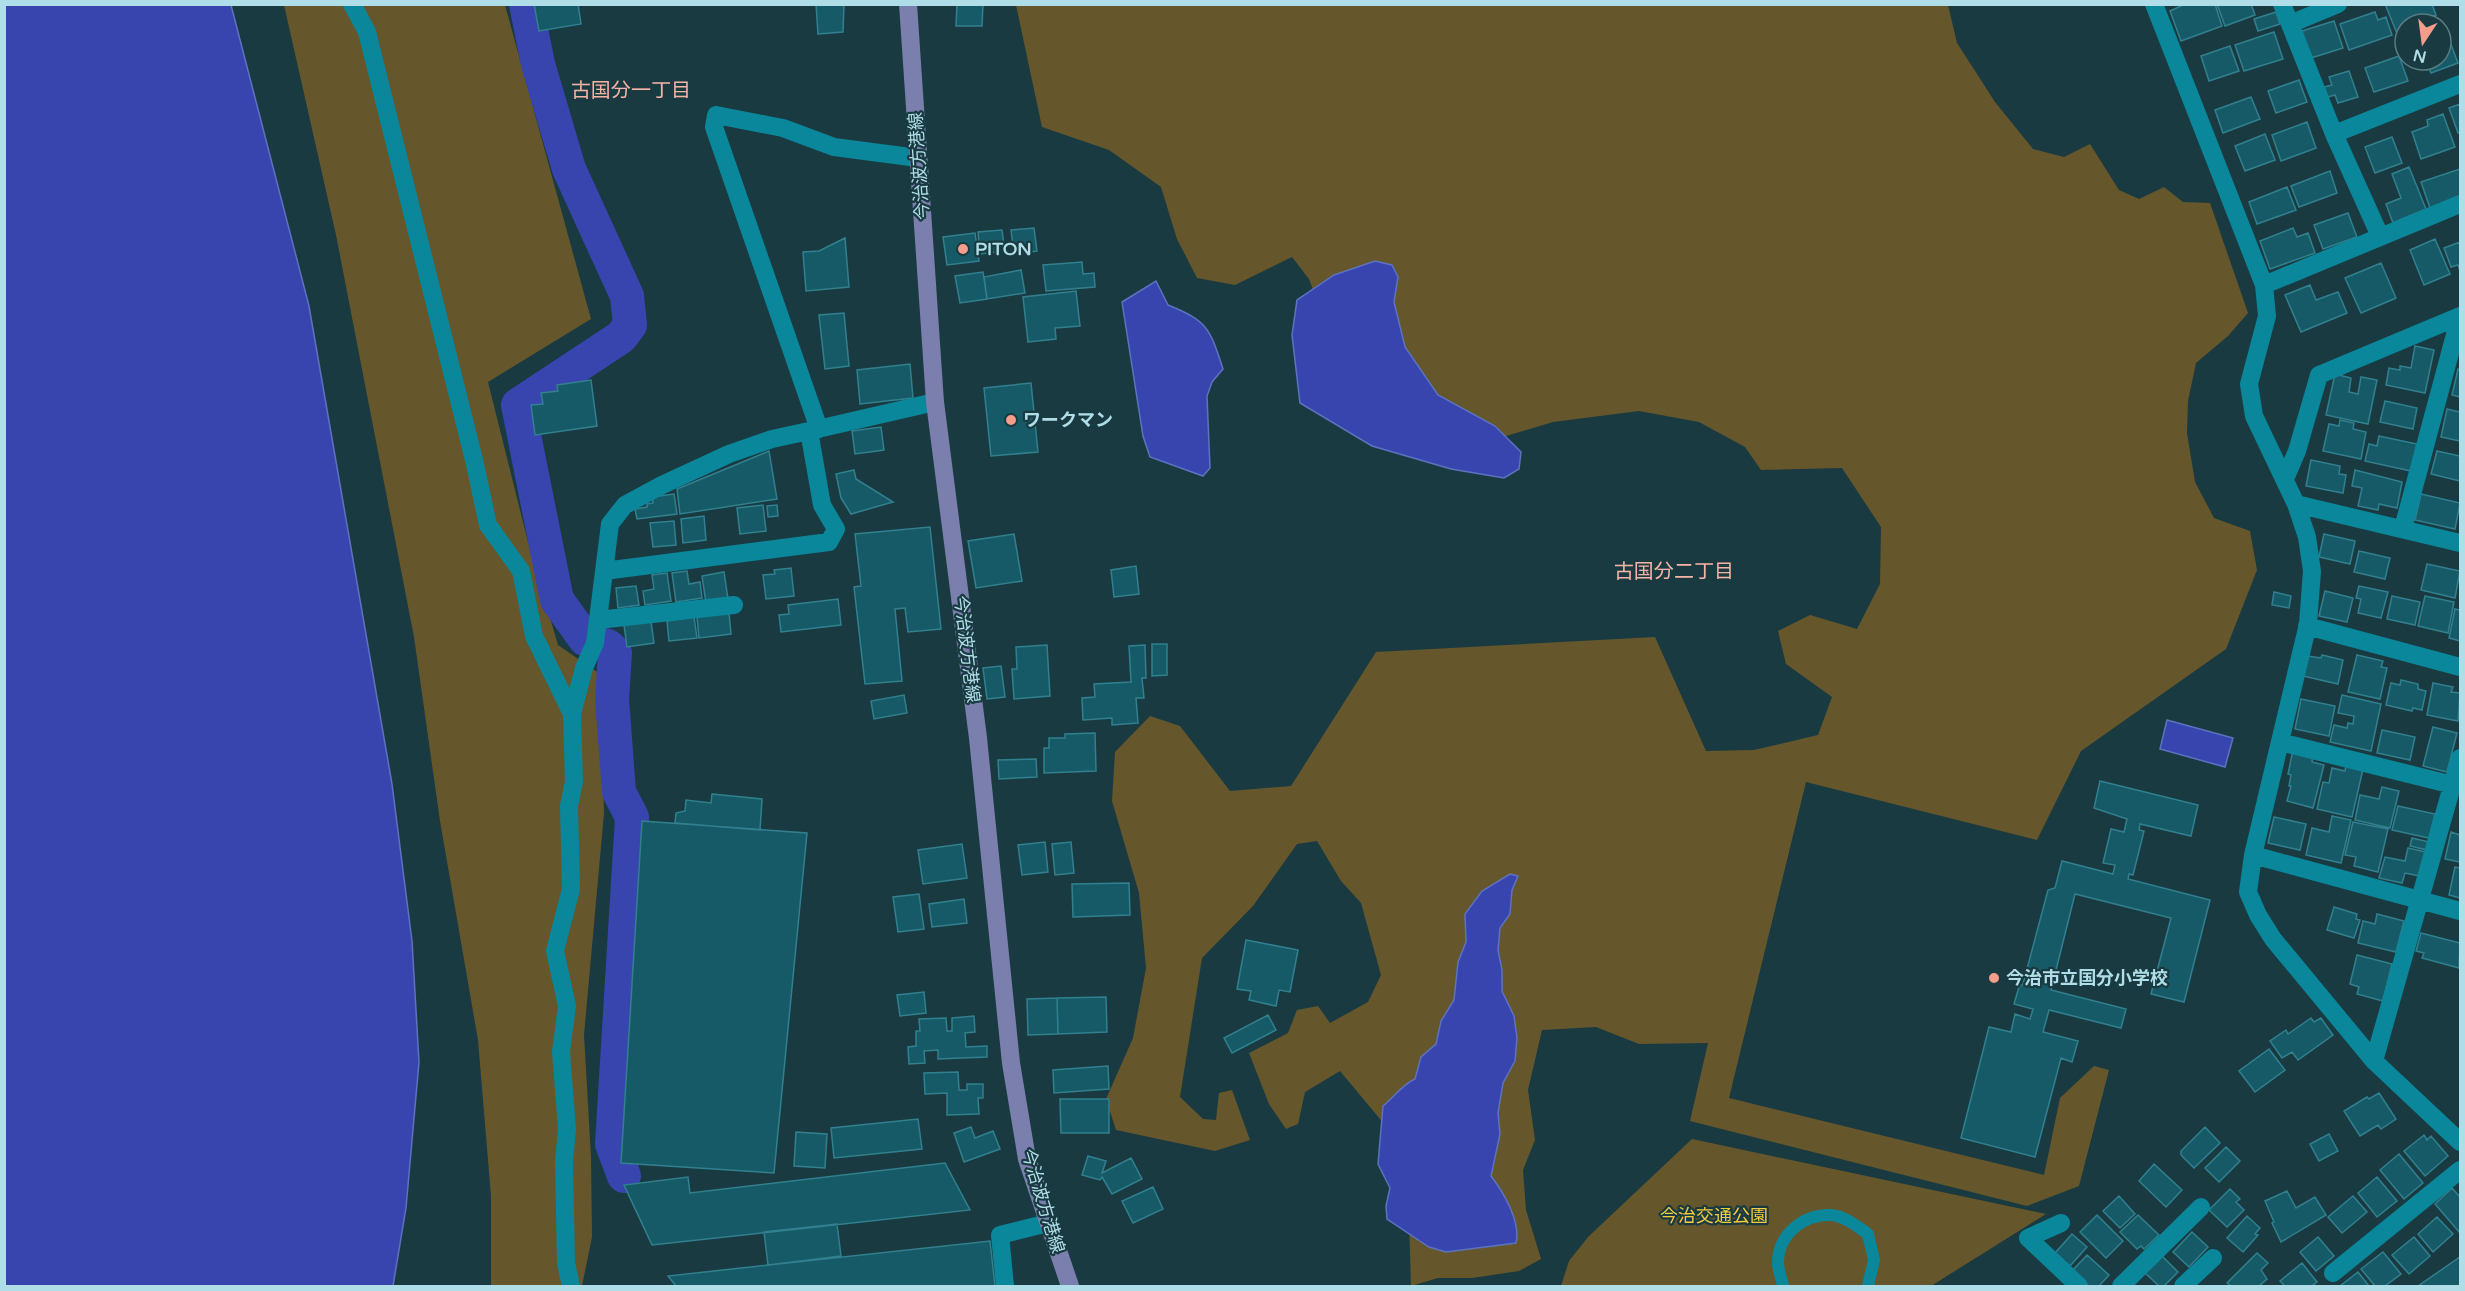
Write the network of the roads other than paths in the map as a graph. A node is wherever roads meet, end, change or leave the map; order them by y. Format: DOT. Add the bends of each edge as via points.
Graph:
graph roads {
  1 [pos="352,4"];
  2 [pos="908,4"];
  3 [pos="2154,4"];
  4 [pos="2282,4"];
  5 [pos="2338,4"];
  6 [pos="2290,24"];
  7 [pos="2460,84"];
  8 [pos="2334,134"];
  9 [pos="918,158"];
  10 [pos="2460,204"];
  11 [pos="2380,236"];
  12 [pos="2264,285"];
  13 [pos="2460,316"];
  14 [pos="935,402"];
  15 [pos="814,430"];
  16 [pos="2286,479"];
  17 [pos="2296,504"];
  18 [pos="2403,528"];
  19 [pos="2460,543"];
  20 [pos="604,571"];
  21 [pos="734,605"];
  22 [pos="598,620"];
  23 [pos="2307,626"];
  24 [pos="2460,667"];
  25 [pos="572,714"];
  26 [pos="2280,742"];
  27 [pos="2460,758"];
  28 [pos="2453,785"];
  29 [pos="2253,855"];
  30 [pos="2421,899"];
  31 [pos="2460,910"];
  32 [pos="2374,1061"];
  33 [pos="2460,1142"];
  34 [pos="2460,1170"];
  35 [pos="2201,1207"];
  36 [pos="2061,1222"];
  37 [pos="1048,1223"];
  38 [pos="2213,1258"];
  39 [pos="2333,1273"];
  40 [pos="571,1287"];
  41 [pos="1005,1287"];
  42 [pos="1070,1287"];
  43 [pos="1783,1287"];
  44 [pos="1868,1287"];
  45 [pos="2079,1287"];
  46 [pos="2121,1287"];
  47 [pos="2183,1287"];
  1 -- 25 [label="street" via="368,32 488,525 521,571 534,636"];
  2 -- 9 [label="main road, 今治波方港線"];
  3 -- 12 [label="street"];
  4 -- 6 [label="street"];
  5 -- 6 [label="street"];
  6 -- 8 [label="street"];
  7 -- 8 [label="street"];
  8 -- 11 [label="street"];
  9 -- 14 [label="main road, 今治波方港線"];
  9 -- 15 [label="street" via="834,147 783,128 716,115 714,127"];
  10 -- 11 [label="street"];
  11 -- 12 [label="street"];
  12 -- 16 [label="street" via="2267,316 2249,384 2254,416"];
  13 -- 16 [label="street" via="2319,375"];
  13 -- 18 [label="street"];
  14 -- 15 [label="street"];
  14 -- 37 [label="main road, 今治波方港線" via="978,738 1011,1063 1027,1159"];
  15 -- 20 [label="street" via="729,454 625,505 610,524"];
  15 -- 20 [label="street" via="822,505 836,529 830,542"];
  16 -- 17 [label="street"];
  17 -- 18 [label="street"];
  17 -- 23 [label="street" via="2307,537 2312,571"];
  18 -- 19 [label="street"];
  20 -- 22 [label="street"];
  21 -- 22 [label="street"];
  22 -- 25 [label="street" via="595,643"];
  23 -- 24 [label="street"];
  23 -- 26 [label="street"];
  25 -- 40 [label="street" via="571,889 555,951 567,1006 561,1052 567,1129 566,1263"];
  26 -- 28 [label="street"];
  26 -- 29 [label="street"];
  27 -- 28 [label="street"];
  28 -- 30 [label="street"];
  29 -- 30 [label="street"];
  29 -- 32 [label="street" via="2248,892 2258,915 2273,939"];
  30 -- 31 [label="street"];
  30 -- 32 [label="street"];
  32 -- 33 [label="street"];
  34 -- 39 [label="street"];
  35 -- 46 [label="street"];
  36 -- 45 [label="street" via="2028,1238"];
  37 -- 41 [label="street" via="1000,1235"];
  37 -- 42 [label="main road, 今治波方港線"];
  38 -- 47 [label="street"];
  43 -- 44 [label="lane" via="1778,1263 1783,1240 1795,1226 1813,1217 1832,1215 1868,1234 1874,1260"];
}
